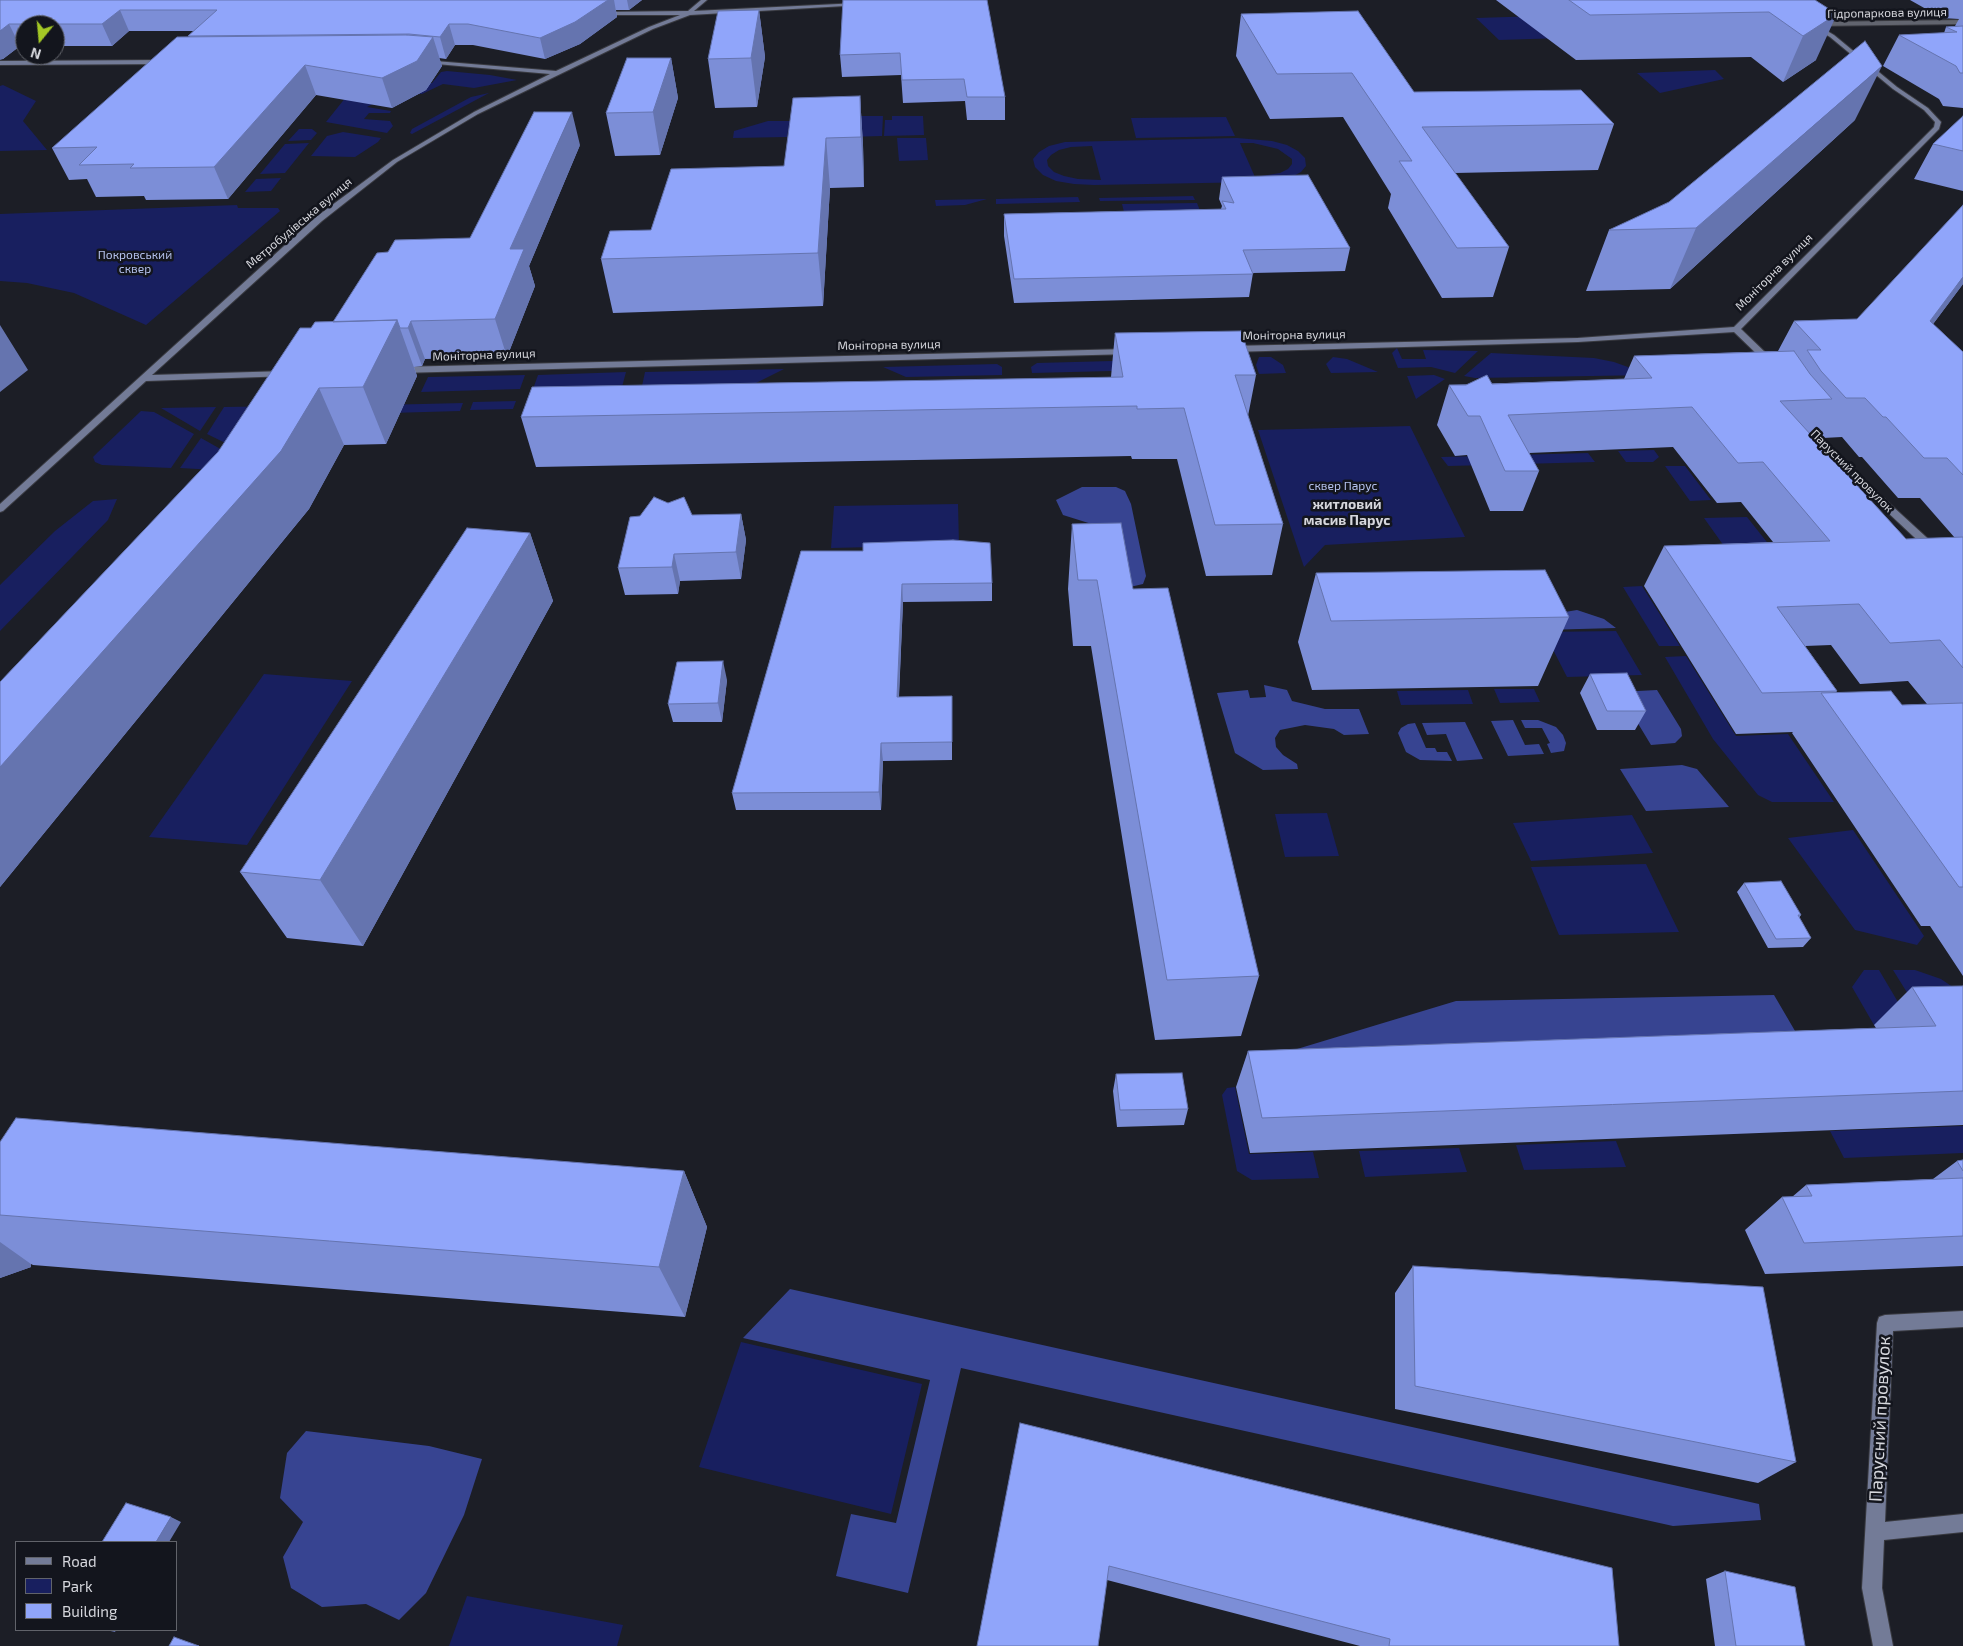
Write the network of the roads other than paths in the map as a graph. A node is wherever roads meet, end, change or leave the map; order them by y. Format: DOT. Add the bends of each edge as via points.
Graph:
graph roads {
  1 [pos="704,0"];
  2 [pos="869,4"];
  3 [pos="593,13"];
  4 [pos="689,13"];
  5 [pos="1963,22"];
  6 [pos="1812,24"];
  7 [pos="416,60"];
  8 [pos="168,62"];
  9 [pos="0,63"];
  10 [pos="557,73"];
  11 [pos="1736,329"];
  12 [pos="1218,350"];
  13 [pos="1134,352"];
  14 [pos="387,370"];
  15 [pos="297,373"];
  16 [pos="1772,374"];
  17 [pos="145,378"];
  18 [pos="1794,412"];
  19 [pos="0,509"];
  20 [pos="1941,556"];
  21 [pos="1963,1319"];
  22 [pos="1963,1523"];
  23 [pos="1874,1532"];
  24 [pos="1883,1646"];
  1 -- 4 [label="street"];
  2 -- 4 [label="street"];
  3 -- 4 [label="street"];
  4 -- 10 [label="street, Метробудівська вулиця"];
  5 -- 6 [label="street, Гідропаркова вулиця"];
  6 -- 11 [label="street, Моніторна вулиця" via="1926,109 1938,122 1937,128"];
  7 -- 10 [label="street"];
  8 -- 9 [label="street"];
  10 -- 17 [label="street, Метробудівська вулиця" via="476,114 395,161 324,215"];
  11 -- 12 [label="street, Моніторна вулиця" via="1578,340"];
  11 -- 16 [label="street" via="1765,357"];
  13 -- 14 [label="street, Моніторна вулиця"];
  15 -- 17 [label="street"];
  17 -- 19 [label="street, Метробудівська вулиця"];
  18 -- 20 [label="street, Парусний провулок" via="1826,450"];
  21 -- 23 [label="street, Парусний провулок" via="1885,1323"];
  22 -- 23 [label="street"];
  23 -- 24 [label="street, Парусний провулок" via="1872,1588"];
}
